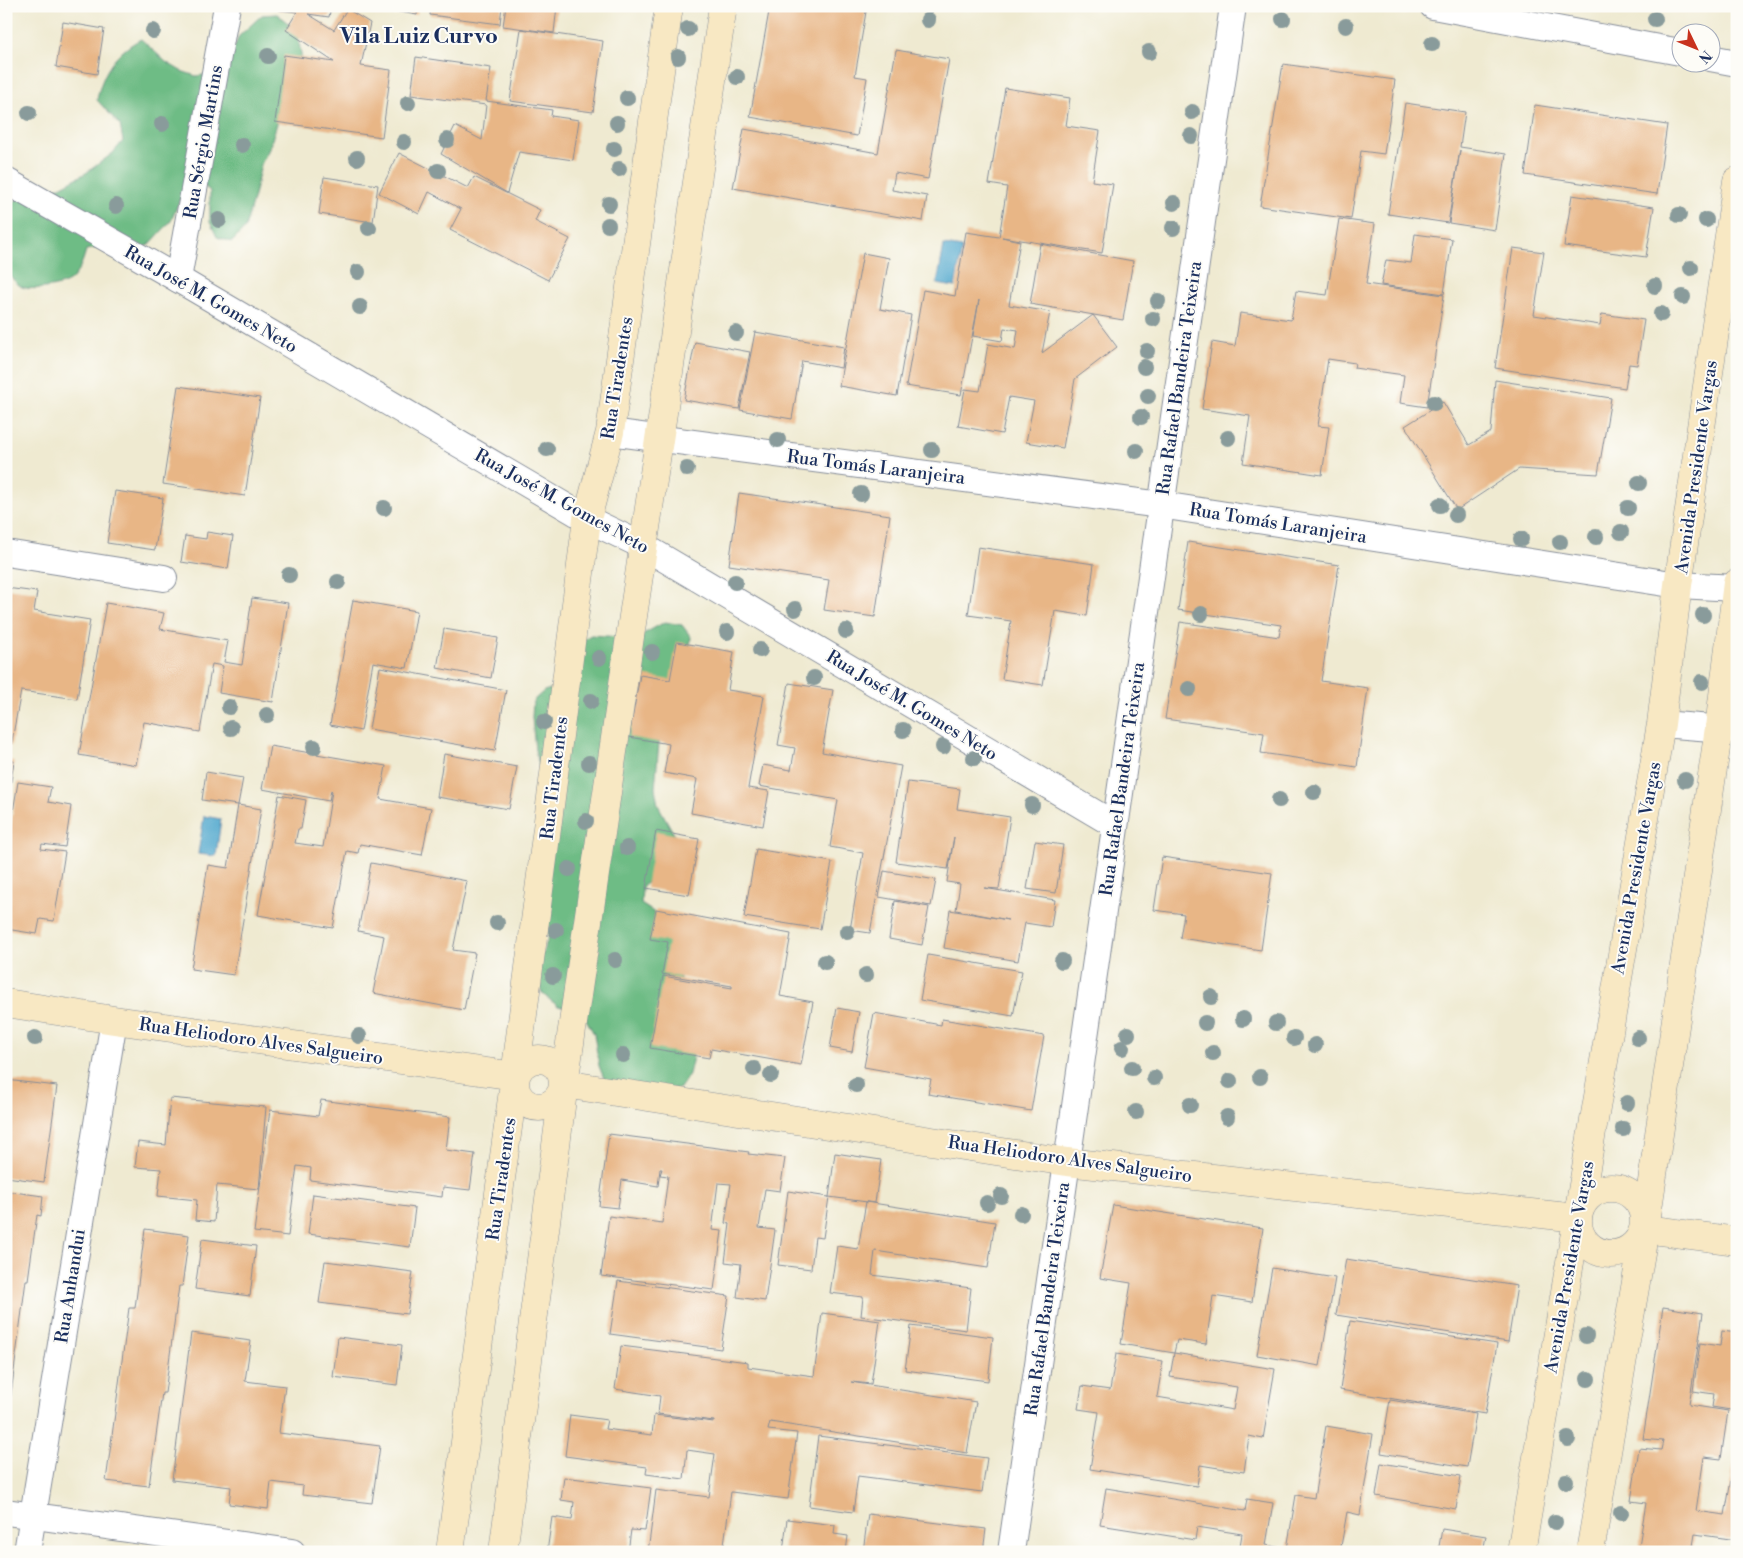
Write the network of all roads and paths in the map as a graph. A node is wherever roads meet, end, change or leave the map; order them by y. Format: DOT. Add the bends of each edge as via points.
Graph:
graph roads {
  1 [pos="227,6"];
  2 [pos="669,6"];
  3 [pos="723,6"];
  4 [pos="1233,6"];
  5 [pos="1433,6"];
  6 [pos="1670,50"];
  7 [pos="1720,60"];
  8 [pos="1737,63"];
  9 [pos="1737,181"];
  10 [pos="6,182"];
  11 [pos="178,279"];
  12 [pos="610,432"];
  13 [pos="659,438"];
  14 [pos="1161,505"];
  15 [pos="587,519"];
  16 [pos="643,546"];
  17 [pos="6,553"];
  18 [pos="164,578"];
  19 [pos="1737,583"];
  20 [pos="1678,585"];
  21 [pos="1736,588"];
  22 [pos="1661,724"];
  23 [pos="1728,729"];
  24 [pos="1115,825"];
  25 [pos="6,1003"];
  26 [pos="114,1020"];
  27 [pos="515,1076"];
  28 [pos="564,1084"];
  29 [pos="1067,1162"];
  30 [pos="1577,1218"];
  31 [pos="1645,1229"];
  32 [pos="1737,1241"];
  33 [pos="6,1512"];
  34 [pos="32,1516"];
  35 [pos="27,1552"];
  36 [pos="292,1552"];
  37 [pos="450,1552"];
  38 [pos="503,1552"];
  39 [pos="1011,1552"];
  40 [pos="1521,1552"];
  41 [pos="1590,1552"];
  1 -- 11 [label="street, Rua Sérgio Martins"];
  2 -- 12 [label="main road, Rua Tiradentes"];
  3 -- 13 [label="main road"];
  4 -- 14 [label="street, Rua Rafael Bandeira Teixeira"];
  5 -- 6 [label="street"];
  7 -- 8 [label="street"];
  9 -- 20 [label="main road, Avenida Presidente Vargas"];
  10 -- 11 [label="street, Rua José M. Gomes Neto"];
  11 -- 15 [label="street, Rua José M. Gomes Neto"];
  12 -- 13 [label="street, Rua Tomás Laranjeira"];
  12 -- 15 [label="main road, Rua Tiradentes"];
  13 -- 14 [label="street, Rua Tomás Laranjeira"];
  13 -- 16 [label="main road"];
  14 -- 20 [label="street, Rua Tomás Laranjeira"];
  14 -- 24 [label="street, Rua Rafael Bandeira Teixeira"];
  15 -- 16 [label="street, Rua José M. Gomes Neto"];
  15 -- 27 [label="main road, Rua Tiradentes"];
  16 -- 24 [label="street, Rua José M. Gomes Neto"];
  16 -- 28 [label="main road"];
  17 -- 18 [label="street"];
  19 -- 21 [label="main road"];
  20 -- 21 [label="street, Rua Tomás Laranjeira"];
  20 -- 22 [label="main road, Avenida Presidente Vargas"];
  21 -- 23 [label="main road"];
  22 -- 23 [label="street"];
  22 -- 30 [label="main road, Avenida Presidente Vargas"];
  23 -- 31 [label="main road"];
  24 -- 29 [label="street, Rua Rafael Bandeira Teixeira"];
  25 -- 26 [label="main road, Rua Heliodoro Alves Salgueiro"];
  26 -- 27 [label="main road, Rua Heliodoro Alves Salgueiro"];
  26 -- 34 [label="street, Rua Anhandui"];
  27 -- 28 [label="main road" via="523,1064 536,1059 550,1061 561,1070"];
  27 -- 28 [label="main road" via="516,1093 528,1106 544,1108 559,1100"];
  27 -- 37 [label="main road, Rua Tiradentes"];
  28 -- 29 [label="main road, Rua Heliodoro Alves Salgueiro"];
  28 -- 38 [label="main road"];
  29 -- 30 [label="main road, Rua Heliodoro Alves Salgueiro"];
  29 -- 39 [label="street, Rua Rafael Bandeira Teixeira"];
  30 -- 31 [label="main road" via="1579,1232 1587,1245 1598,1253 1613,1255 1627,1251 1638,1242"];
  30 -- 31 [label="main road" via="1585,1200 1600,1189 1619,1188 1634,1196 1644,1211"];
  30 -- 40 [label="main road, Avenida Presidente Vargas"];
  31 -- 32 [label="main road"];
  31 -- 41 [label="main road"];
  33 -- 34 [label="street"];
  34 -- 35 [label="street, Rua Anhandui"];
  34 -- 36 [label="street"];
}
